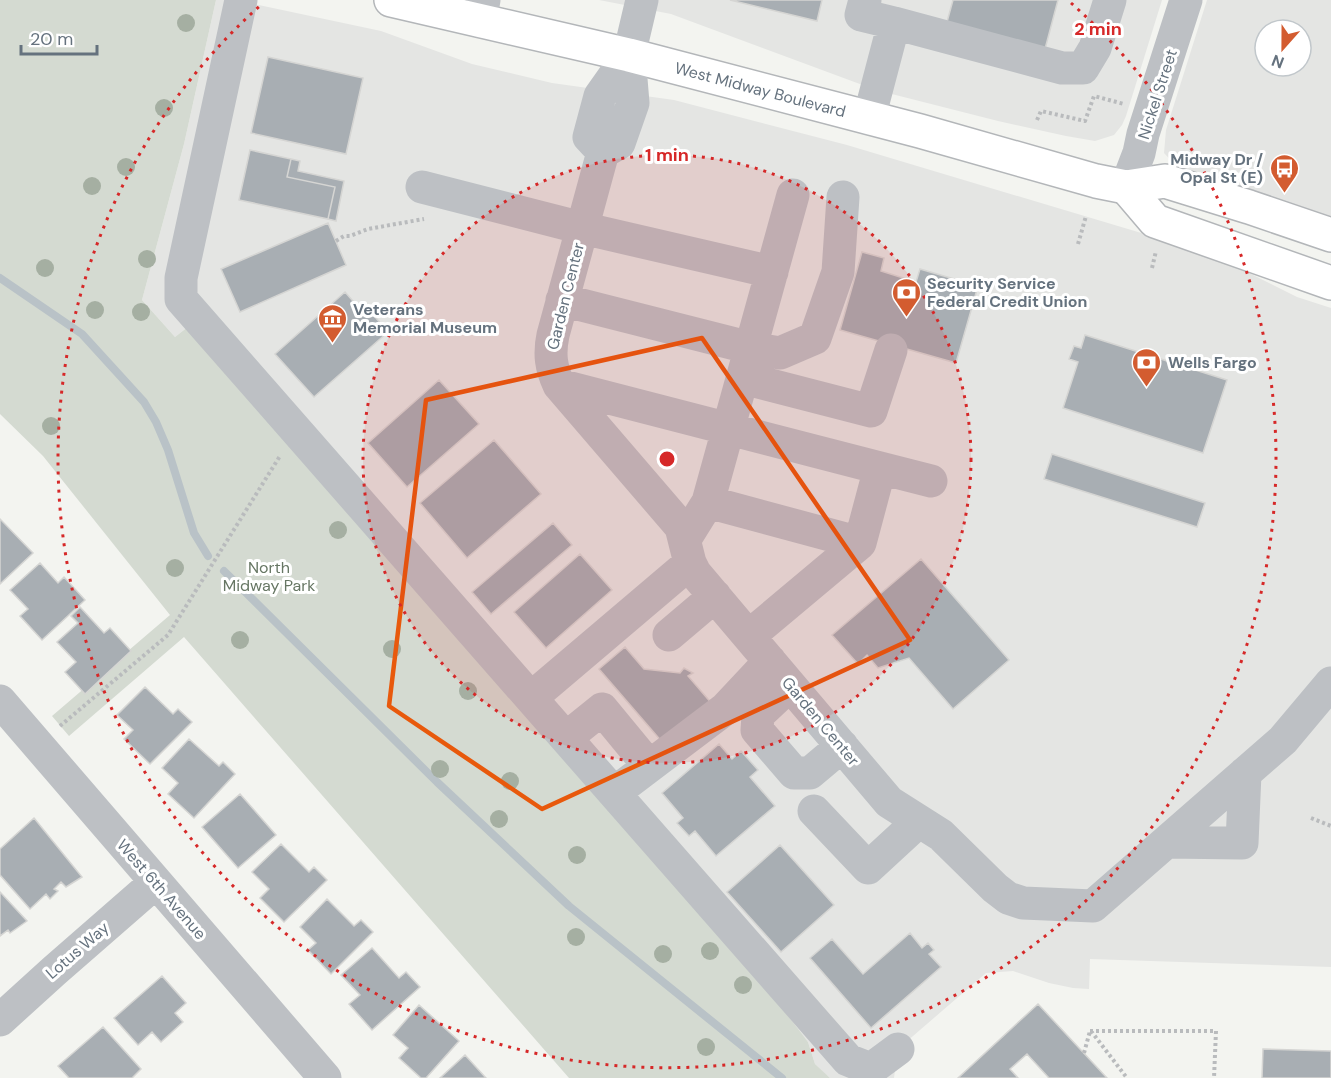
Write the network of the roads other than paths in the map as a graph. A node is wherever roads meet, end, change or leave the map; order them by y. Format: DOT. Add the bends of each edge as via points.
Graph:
graph roads {
  1 [pos="241,0"];
  2 [pos="391,0"];
  3 [pos="642,0"];
  4 [pos="865,0"];
  5 [pos="1110,0"];
  6 [pos="1186,0"];
  7 [pos="482,10"];
  8 [pos="909,17"];
  9 [pos="629,55"];
  10 [pos="869,118"];
  11 [pos="1126,187"];
  12 [pos="793,195"];
  13 [pos="843,197"];
  14 [pos="423,203"];
  15 [pos="582,228"];
  16 [pos="1331,235"];
  17 [pos="772,272"];
  18 [pos="1331,283"];
  19 [pos="562,300"];
  20 [pos="891,350"];
  21 [pos="747,363"];
  22 [pos="559,385"];
  23 [pos="729,429"];
  24 [pos="880,468"];
  25 [pos="932,481"];
  26 [pos="708,502"];
  27 [pos="860,543"];
  28 [pos="687,551"];
  29 [pos="715,596"];
  30 [pos="669,635"];
  31 [pos="748,636"];
  32 [pos="780,673"];
  33 [pos="1331,683"];
  34 [pos="531,698"];
  35 [pos="0,701"];
  36 [pos="566,738"];
  37 [pos="842,746"];
  38 [pos="649,766"];
  39 [pos="1245,773"];
  40 [pos="614,793"];
  41 [pos="814,811"];
  42 [pos="919,821"];
  43 [pos="1167,842"];
  44 [pos="156,882"];
  45 [pos="0,1020"];
  46 [pos="898,1049"];
  47 [pos="325,1078"];
  1 -- 34 [label="street" via="181,278 181,298"];
  2 -- 7 [label="main road, West Midway Boulevard"];
  3 -- 9 [label="street, Garden Center"];
  4 -- 8 [label="street" via="861,15"];
  5 -- 8 [label="street" via="1095,48 1083,68 1062,68"];
  6 -- 11 [label="street, Nickel Street"];
  7 -- 9 [label="main road, West Midway Boulevard"];
  8 -- 10 [label="street"];
  9 -- 10 [label="main road, West Midway Boulevard"];
  9 -- 15 [label="street, Garden Center" via="633,103 619,142 603,152"];
  10 -- 11 [label="main road, West Midway Boulevard"];
  11 -- 16 [label="main road, West Midway Boulevard" via="1165,181"];
  11 -- 18 [label="main road" via="1161,224"];
  12 -- 17 [label="street"];
  13 -- 21 [label="street" via="838,272 816,338"];
  14 -- 15 [label="street"];
  15 -- 17 [label="street"];
  15 -- 19 [label="street, Garden Center"];
  17 -- 21 [label="street"];
  19 -- 21 [label="street"];
  19 -- 22 [label="street, Garden Center" via="550,356"];
  20 -- 21 [label="street" via="872,411"];
  21 -- 23 [label="street"];
  22 -- 23 [label="street"];
  22 -- 28 [label="street, Garden Center" via="681,527"];
  23 -- 24 [label="street"];
  23 -- 26 [label="street"];
  24 -- 25 [label="street"];
  24 -- 27 [label="street"];
  26 -- 27 [label="street"];
  26 -- 28 [label="street"];
  27 -- 31 [label="street"];
  28 -- 29 [label="street, Garden Center" via="695,573"];
  28 -- 34 [label="street"];
  29 -- 30 [label="street"];
  29 -- 31 [label="street, Garden Center"];
  31 -- 32 [label="street, Garden Center"];
  32 -- 37 [label="street, Garden Center"];
  32 -- 37 [label="street" via="758,715 757,730 794,773 810,773"];
  32 -- 38 [label="street"];
  33 -- 39 [label="street, Garden Center" via="1283,740"];
  34 -- 36 [label="street"];
  35 -- 44 [label="street, West 6th Avenue"];
  36 -- 38 [label="street" via="602,709"];
  36 -- 40 [label="street"];
  37 -- 42 [label="street, Garden Center" via="889,802"];
  38 -- 40 [label="street"];
  39 -- 43 [label="street, Garden Center"];
  39 -- 43 [label="street" via="1242,843"];
  40 -- 46 [label="street" via="848,1060 871,1069"];
  41 -- 42 [label="street" via="868,868"];
  42 -- 43 [label="street, Garden Center" via="941,835 995,888 1023,903 1093,906"];
  44 -- 45 [label="street, Lotus Way"];
  44 -- 47 [label="street, West 6th Avenue"];
}
